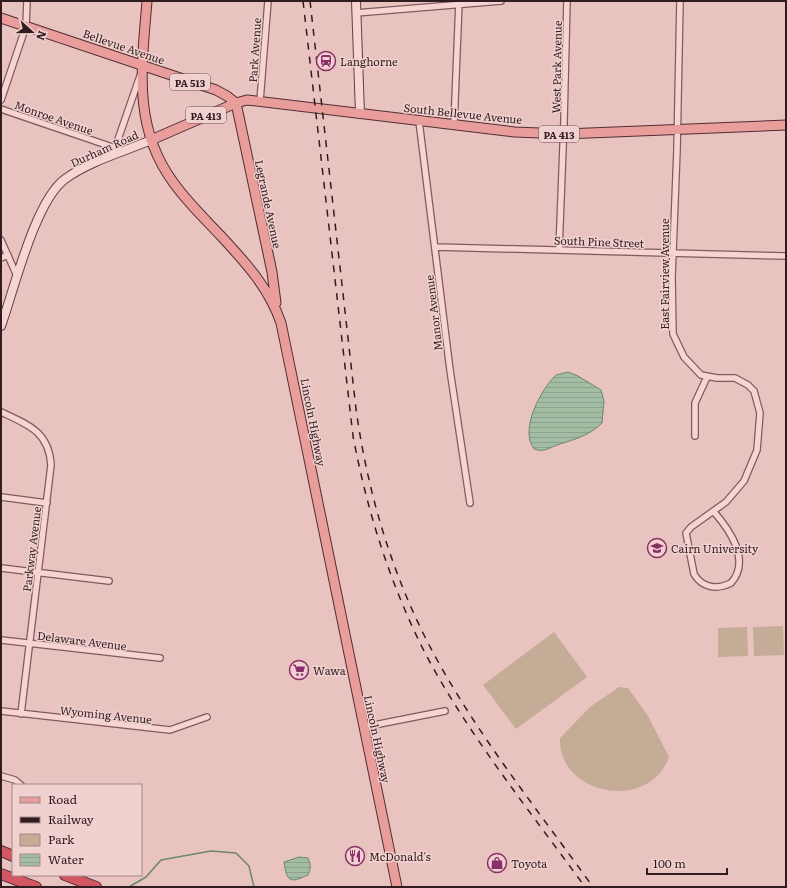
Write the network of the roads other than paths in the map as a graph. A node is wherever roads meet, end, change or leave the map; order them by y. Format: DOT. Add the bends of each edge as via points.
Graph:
graph roads {
  1 [pos="27,1"];
  2 [pos="147,1"];
  3 [pos="268,1"];
  4 [pos="356,1"];
  5 [pos="501,1"];
  6 [pos="567,1"];
  7 [pos="680,1"];
  8 [pos="459,2"];
  9 [pos="356,13"];
  10 [pos="1,18"];
  11 [pos="26,26"];
  12 [pos="142,68"];
  13 [pos="1,100"];
  14 [pos="260,101"];
  15 [pos="236,103"];
  16 [pos="1,109"];
  17 [pos="360,114"];
  18 [pos="419,121"];
  19 [pos="454,125"];
  20 [pos="786,125"];
  21 [pos="677,129"];
  22 [pos="564,134"];
  23 [pos="151,140"];
  24 [pos="115,148"];
  25 [pos="124,151"];
  26 [pos="112,156"];
  27 [pos="1,240"];
  28 [pos="436,247"];
  29 [pos="559,250"];
  30 [pos="674,254"];
  31 [pos="8,256"];
  32 [pos="786,256"];
  33 [pos="1,258"];
  34 [pos="18,277"];
  35 [pos="277,311"];
  36 [pos="1,326"];
  37 [pos="707,377"];
  38 [pos="1,412"];
  39 [pos="695,436"];
  40 [pos="1,497"];
  41 [pos="47,503"];
  42 [pos="470,503"];
  43 [pos="714,512"];
  44 [pos="1,568"];
  45 [pos="38,573"];
  46 [pos="109,581"];
  47 [pos="1,640"];
  48 [pos="29,644"];
  49 [pos="160,658"];
  50 [pos="1,711"];
  51 [pos="444,711"];
  52 [pos="21,714"];
  53 [pos="207,717"];
  54 [pos="364,727"];
  55 [pos="1,776"];
  56 [pos="20,784"];
  57 [pos="1,851"];
  58 [pos="12,856"];
  59 [pos="1,874"];
  60 [pos="68,876"];
  61 [pos="397,886"];
  62 [pos="36,887"];
  63 [pos="96,887"];
  1 -- 11 [label="street"];
  2 -- 12 [label="main road, Lincoln Highway"];
  3 -- 14 [label="street, Park Avenue"];
  4 -- 9 [label="main road"];
  5 -- 8 [label="street"];
  6 -- 22 [label="street, West Park Avenue"];
  7 -- 21 [label="street, East Fairview Avenue"];
  8 -- 9 [label="street"];
  8 -- 19 [label="street"];
  9 -- 17 [label="main road"];
  10 -- 11 [label="main road, Bellevue Avenue / PA 513"];
  11 -- 12 [label="main road, Bellevue Avenue / PA 513"];
  11 -- 13 [label="street"];
  12 -- 15 [label="main road, Bellevue Avenue / PA 513" via="216,90"];
  12 -- 23 [label="main road, Lincoln Highway" via="143,107"];
  12 -- 24 [label="street"];
  14 -- 15 [label="main road, South Bellevue Avenue / PA 413" via="247,100"];
  14 -- 17 [label="main road, South Bellevue Avenue / PA 413"];
  15 -- 23 [label="main road, Durham Road / PA 413"];
  15 -- 35 [label="main road, Legrande Avenue / PA 413" via="272,272"];
  16 -- 24 [label="street, Monroe Avenue"];
  17 -- 18 [label="main road, South Bellevue Avenue / PA 413"];
  18 -- 19 [label="main road, South Bellevue Avenue / PA 413"];
  18 -- 28 [label="street, Manor Avenue"];
  19 -- 22 [label="main road, South Bellevue Avenue / PA 413" via="515,132"];
  20 -- 21 [label="main road, South Bellevue Avenue / PA 413"];
  21 -- 22 [label="main road, South Bellevue Avenue / PA 413"];
  21 -- 30 [label="street, East Fairview Avenue"];
  22 -- 29 [label="street, West Park Avenue"];
  23 -- 25 [label="main road, Durham Road"];
  23 -- 35 [label="main road, Lincoln Highway" via="172,181 252,269"];
  24 -- 25 [label="street, Monroe Avenue"];
  24 -- 26 [label="street"];
  25 -- 26 [label="main road, Durham Road"];
  26 -- 34 [label="main road, Durham Road" via="71,176 51,194 38,220"];
  27 -- 31 [label="street"];
  28 -- 29 [label="street, South Pine Street"];
  28 -- 42 [label="street, Manor Avenue" via="450,370"];
  29 -- 30 [label="street, South Pine Street"];
  30 -- 32 [label="street, South Pine Street"];
  30 -- 37 [label="street, East Fairview Avenue" via="673,334 684,357 694,370"];
  31 -- 33 [label="street"];
  31 -- 34 [label="street"];
  34 -- 36 [label="main road, Durham Road"];
  35 -- 54 [label="main road, Lincoln Highway" via="287,346"];
  37 -- 39 [label="street" via="695,403"];
  37 -- 43 [label="street" via="735,378 742,381 754,391 760,413 760,432 752,464 738,489"];
  38 -- 41 [label="street, Parkway Avenue" via="36,431 47,444 51,465"];
  40 -- 41 [label="street"];
  41 -- 45 [label="street, Parkway Avenue"];
  43 -- 43 [label="street" via="728,528 737,547 738,573 731,583 720,587 705,586 697,580 686,535 687,530"];
  44 -- 45 [label="street"];
  45 -- 46 [label="street"];
  45 -- 48 [label="street, Parkway Avenue"];
  47 -- 48 [label="street, Delaware Avenue"];
  48 -- 49 [label="street, Delaware Avenue"];
  48 -- 52 [label="street, Parkway Avenue"];
  50 -- 52 [label="street, Wyoming Avenue"];
  51 -- 54 [label="street"];
  52 -- 53 [label="street, Wyoming Avenue" via="170,730"];
  54 -- 61 [label="main road, Lincoln Highway"];
  55 -- 56 [label="street"];
  57 -- 58 [label="highway"];
  59 -- 62 [label="highway"];
  60 -- 63 [label="highway"];
}
